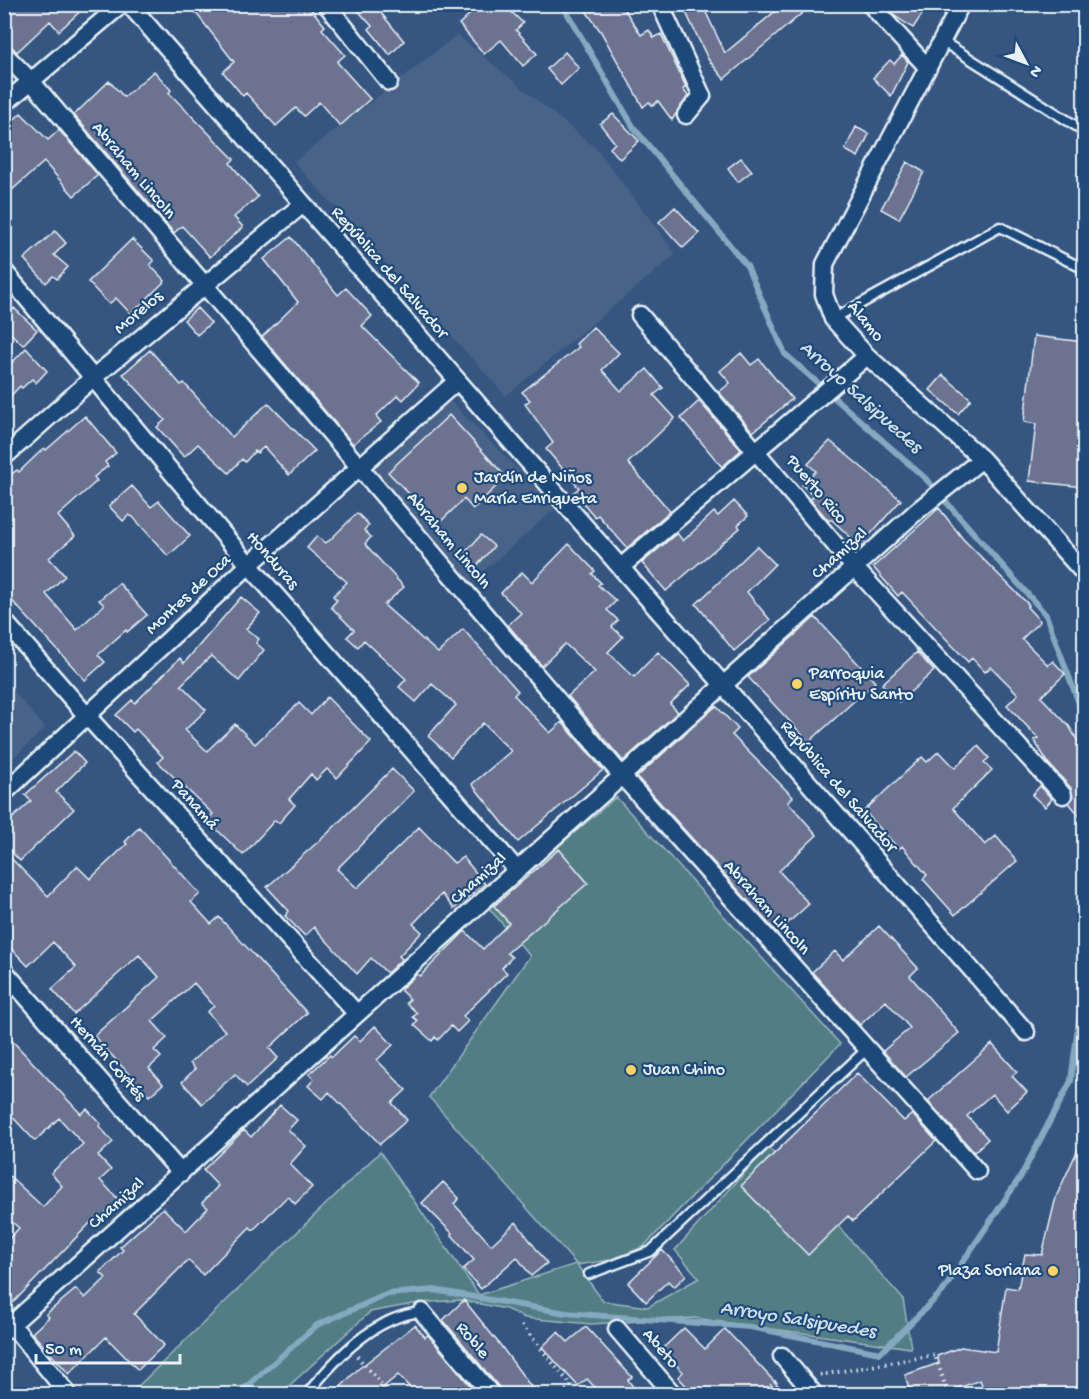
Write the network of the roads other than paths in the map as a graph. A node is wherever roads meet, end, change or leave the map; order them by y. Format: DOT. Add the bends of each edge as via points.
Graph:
graph roads {
  1 [pos="122,4"];
  2 [pos="129,4"];
  3 [pos="326,4"];
  4 [pos="660,4"];
  5 [pos="870,4"];
  6 [pos="961,4"];
  7 [pos="942,41"];
  8 [pos="4,54"];
  9 [pos="928,68"];
  10 [pos="31,81"];
  11 [pos="389,82"];
  12 [pos="4,104"];
  13 [pos="686,115"];
  14 [pos="1084,131"];
  15 [pos="303,204"];
  16 [pos="1084,269"];
  17 [pos="4,271"];
  18 [pos="204,284"];
  19 [pos="640,315"];
  20 [pos="832,319"];
  21 [pos="867,356"];
  22 [pos="94,377"];
  23 [pos="457,381"];
  24 [pos="758,451"];
  25 [pos="4,457"];
  26 [pos="982,459"];
  27 [pos="359,467"];
  28 [pos="249,565"];
  29 [pos="621,567"];
  30 [pos="854,567"];
  31 [pos="1084,573"];
  32 [pos="4,621"];
  33 [pos="723,685"];
  34 [pos="87,716"];
  35 [pos="622,776"];
  36 [pos="4,793"];
  37 [pos="1063,795"];
  38 [pos="517,870"];
  39 [pos="4,971"];
  40 [pos="357,1014"];
  41 [pos="1026,1032"];
  42 [pos="867,1049"];
  43 [pos="977,1171"];
  44 [pos="181,1173"];
  45 [pos="589,1274"];
  46 [pos="422,1312"];
  47 [pos="8,1328"];
  48 [pos="617,1329"];
  49 [pos="791,1367"];
  50 [pos="68,1395"];
  51 [pos="307,1395"];
  52 [pos="491,1395"];
  53 [pos="674,1395"];
  54 [pos="814,1395"];
  1 -- 10 [label="street"];
  2 -- 15 [label="street, República del Salvador"];
  3 -- 11 [label="street"];
  4 -- 13 [label="street" via="702,96"];
  5 -- 9 [label="street"];
  6 -- 7 [label="street, Álamo"];
  7 -- 9 [label="street, Álamo"];
  7 -- 14 [label="lane"];
  8 -- 10 [label="street, Abraham Lincoln"];
  9 -- 20 [label="street, Álamo" via="825,264 824,294"];
  10 -- 12 [label="street"];
  10 -- 18 [label="street, Abraham Lincoln"];
  15 -- 18 [label="street, Morelos"];
  15 -- 23 [label="street, República del Salvador"];
  16 -- 20 [label="lane" via="1000,227"];
  17 -- 22 [label="street, Honduras"];
  18 -- 22 [label="street, Morelos"];
  18 -- 27 [label="street, Abraham Lincoln"];
  19 -- 24 [label="street, Puerto Rico"];
  20 -- 21 [label="street, Álamo"];
  21 -- 24 [label="street"];
  21 -- 26 [label="street, Álamo"];
  22 -- 25 [label="street, Morelos"];
  22 -- 28 [label="street, Honduras"];
  23 -- 27 [label="street, Montes de Oca"];
  23 -- 29 [label="street, República del Salvador"];
  24 -- 29 [label="street"];
  24 -- 30 [label="street, Puerto Rico"];
  26 -- 30 [label="street, Chamizal"];
  26 -- 31 [label="street, Álamo"];
  27 -- 28 [label="street, Montes de Oca"];
  27 -- 35 [label="street, Abraham Lincoln"];
  28 -- 34 [label="street, Montes de Oca"];
  28 -- 38 [label="street, Honduras"];
  29 -- 33 [label="street, República del Salvador"];
  30 -- 33 [label="street, Chamizal"];
  30 -- 37 [label="street, Puerto Rico"];
  32 -- 34 [label="street, Panamá"];
  33 -- 35 [label="street, Chamizal"];
  33 -- 41 [label="street, República del Salvador"];
  34 -- 36 [label="street, Montes de Oca"];
  34 -- 40 [label="street, Panamá"];
  35 -- 38 [label="street, Chamizal"];
  35 -- 42 [label="street, Abraham Lincoln"];
  38 -- 40 [label="street, Chamizal"];
  39 -- 44 [label="street, Hernán Cortés"];
  40 -- 44 [label="street, Chamizal"];
  42 -- 43 [label="street, Abraham Lincoln"];
  42 -- 45 [label="lane" via="651,1251"];
  44 -- 47 [label="street, Chamizal"];
  46 -- 51 [label="lane" via="403,1314 351,1348"];
  46 -- 52 [label="street, Roble"];
  47 -- 50 [label="street"];
  48 -- 53 [label="street, Abeto"];
  49 -- 54 [label="street"];
}
